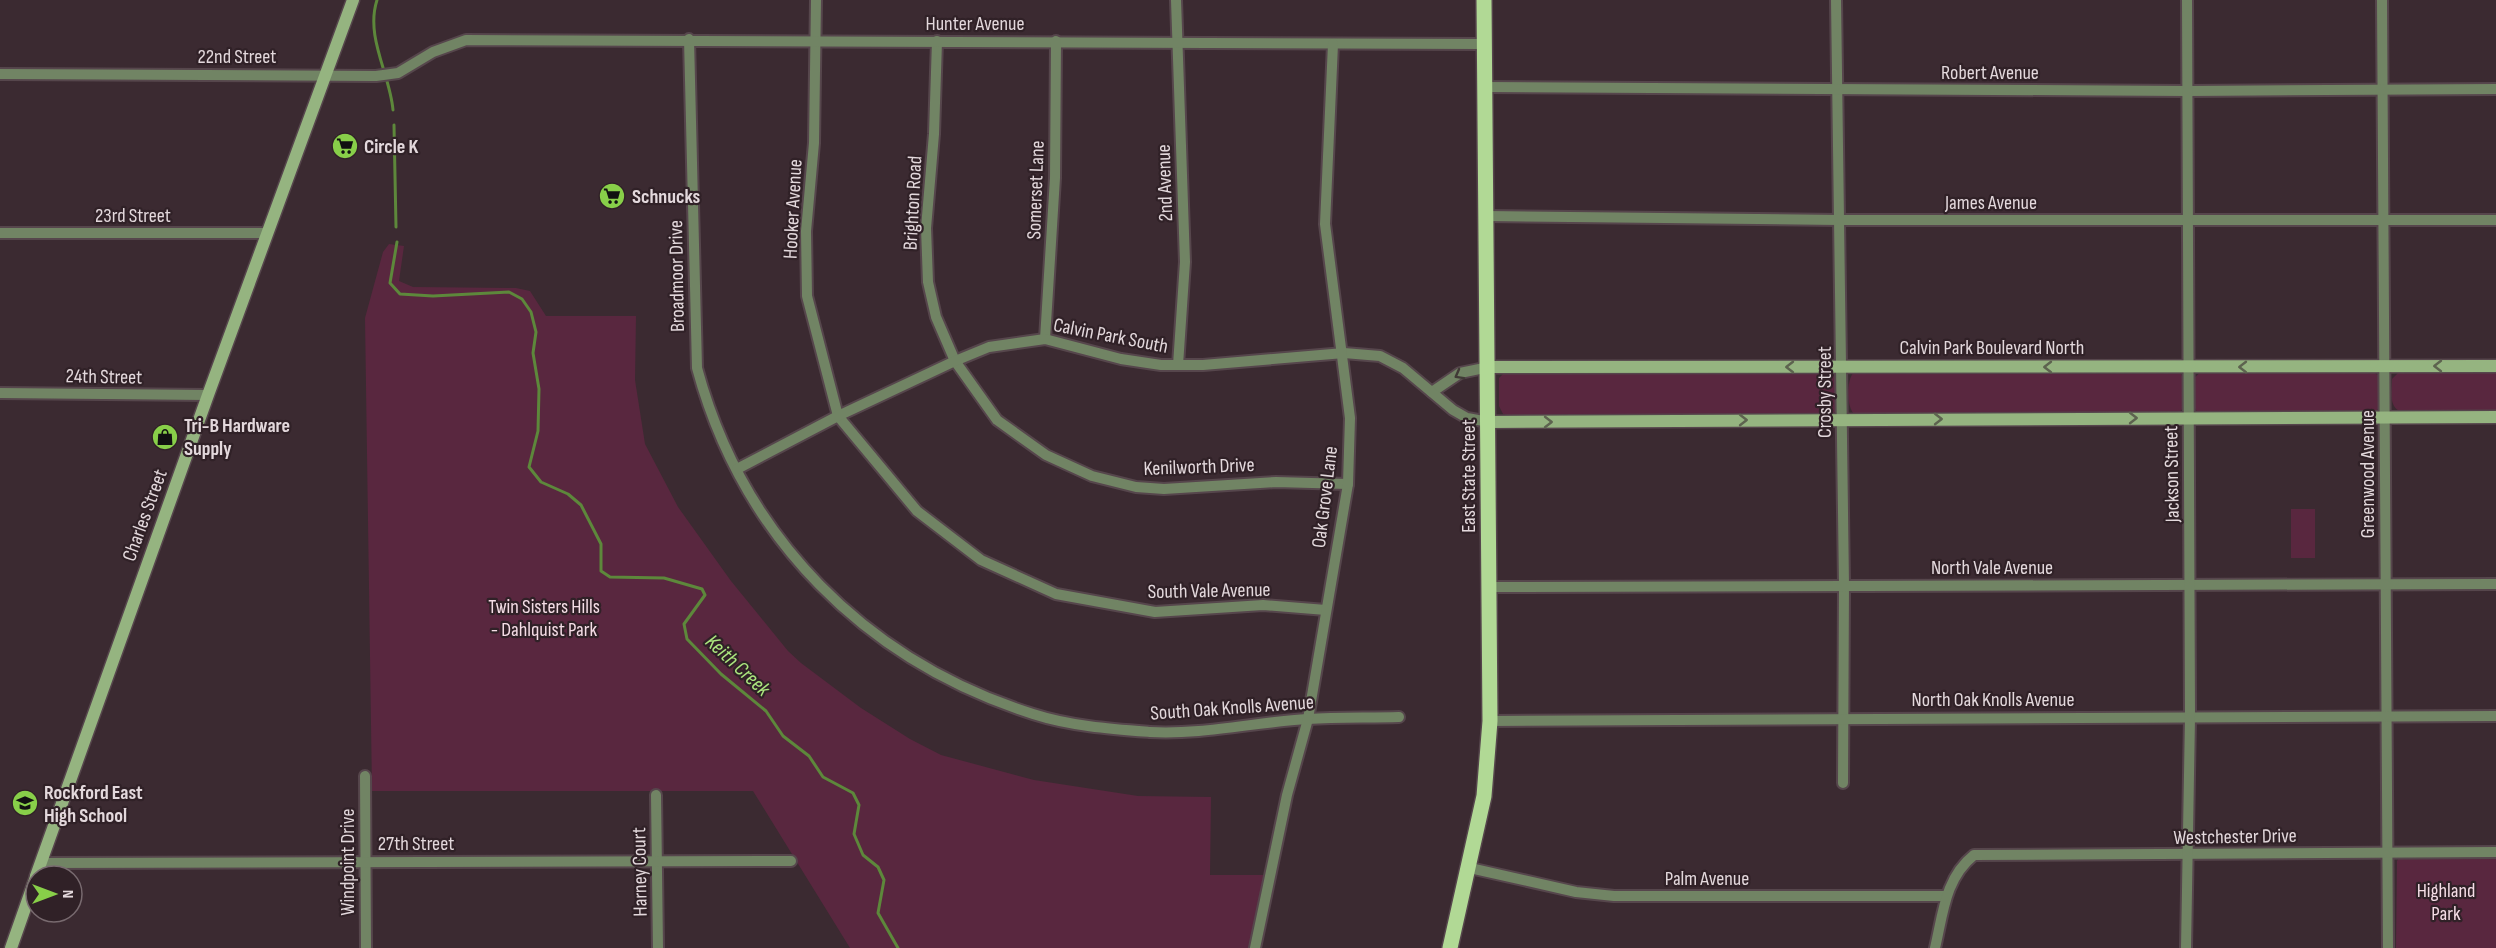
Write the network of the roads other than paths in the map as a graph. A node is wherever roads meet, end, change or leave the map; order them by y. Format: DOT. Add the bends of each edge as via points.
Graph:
graph roads {
  1 [pos="353,0"];
  2 [pos="816,0"];
  3 [pos="1176,0"];
  4 [pos="1484,0"];
  5 [pos="1836,0"];
  6 [pos="2187,0"];
  7 [pos="2382,0"];
  8 [pos="689,39"];
  9 [pos="466,40"];
  10 [pos="816,41"];
  11 [pos="937,41"];
  12 [pos="1056,41"];
  13 [pos="1177,43"];
  14 [pos="1333,44"];
  15 [pos="1484,44"];
  16 [pos="0,74"];
  17 [pos="326,74"];
  18 [pos="1484,87"];
  19 [pos="1836,89"];
  20 [pos="2496,89"];
  21 [pos="2383,90"];
  22 [pos="2188,91"];
  23 [pos="1485,216"];
  24 [pos="1839,220"];
  25 [pos="2187,220"];
  26 [pos="2496,220"];
  27 [pos="2381,221"];
  28 [pos="0,233"];
  29 [pos="267,233"];
  30 [pos="1045,339"];
  31 [pos="1344,353"];
  32 [pos="955,361"];
  33 [pos="1178,365"];
  34 [pos="2496,366"];
  35 [pos="1489,367"];
  36 [pos="1842,367"];
  37 [pos="2187,367"];
  38 [pos="2385,367"];
  39 [pos="1432,392"];
  40 [pos="0,393"];
  41 [pos="208,395"];
  42 [pos="838,416"];
  43 [pos="2496,417"];
  44 [pos="2188,418"];
  45 [pos="2385,418"];
  46 [pos="1842,419"];
  47 [pos="1489,422"];
  48 [pos="737,469"];
  49 [pos="1348,484"];
  50 [pos="2385,584"];
  51 [pos="2496,584"];
  52 [pos="1844,585"];
  53 [pos="2190,585"];
  54 [pos="1488,587"];
  55 [pos="1326,610"];
  56 [pos="2388,716"];
  57 [pos="2496,716"];
  58 [pos="1399,717"];
  59 [pos="2190,717"];
  60 [pos="1843,718"];
  61 [pos="1308,719"];
  62 [pos="1490,722"];
  63 [pos="364,776"];
  64 [pos="1843,783"];
  65 [pos="656,795"];
  66 [pos="2389,852"];
  67 [pos="2496,852"];
  68 [pos="2187,855"];
  69 [pos="365,861"];
  70 [pos="656,861"];
  71 [pos="791,861"];
  72 [pos="41,863"];
  73 [pos="1470,868"];
  74 [pos="1946,896"];
  75 [pos="24,911"];
  76 [pos="11,948"];
  77 [pos="366,948"];
  78 [pos="658,948"];
  79 [pos="1255,948"];
  80 [pos="1450,948"];
  81 [pos="1935,948"];
  82 [pos="2186,948"];
  83 [pos="2388,948"];
  1 -- 17 [label="street, Charles Street"];
  2 -- 10 [label="street, Hooker Avenue"];
  3 -- 13 [label="street, 2nd Avenue"];
  4 -- 15 [label="main road, East State Street"];
  5 -- 19 [label="street, Crosby Street"];
  6 -- 22 [label="street, Jackson Street"];
  7 -- 21 [label="street, Greenwood Avenue"];
  8 -- 9 [label="street, Hunter Avenue"];
  8 -- 10 [label="street, Hunter Avenue"];
  8 -- 48 [label="street, Broadmoor Drive" via="697,368 708,406"];
  9 -- 17 [label="street, 22nd Street" via="433,52 398,73"];
  10 -- 11 [label="street, Hunter Avenue"];
  10 -- 42 [label="street, Hooker Avenue" via="814,143 806,231 807,296"];
  11 -- 12 [label="street, Hunter Avenue"];
  11 -- 32 [label="street, Brighton Road" via="926,228 928,282 936,317"];
  12 -- 13 [label="street, Hunter Avenue"];
  12 -- 30 [label="street, Somerset Lane" via="1055,178"];
  13 -- 14 [label="street, Hunter Avenue"];
  13 -- 33 [label="street, 2nd Avenue" via="1185,262"];
  14 -- 15 [label="street, Hunter Avenue"];
  14 -- 31 [label="street, Oak Grove Lane" via="1324,225"];
  15 -- 18 [label="main road, East State Street"];
  16 -- 17 [label="street, 22nd Street"];
  17 -- 29 [label="street, Charles Street"];
  18 -- 19 [label="street, Robert Avenue"];
  18 -- 23 [label="main road, East State Street"];
  19 -- 22 [label="street, Robert Avenue"];
  19 -- 24 [label="street, Crosby Street"];
  20 -- 21 [label="street, Robert Avenue"];
  21 -- 22 [label="street, Robert Avenue"];
  21 -- 27 [label="street, Greenwood Avenue"];
  22 -- 25 [label="street, Jackson Street"];
  23 -- 24 [label="street, James Avenue"];
  23 -- 35 [label="main road, East State Street"];
  24 -- 25 [label="street, James Avenue"];
  24 -- 36 [label="street, Crosby Street"];
  25 -- 27 [label="street, James Avenue"];
  25 -- 37 [label="street, Jackson Street"];
  26 -- 27 [label="street, James Avenue"];
  27 -- 38 [label="street, Greenwood Avenue"];
  28 -- 29 [label="street, 23rd Street"];
  29 -- 41 [label="street, Charles Street"];
  30 -- 32 [label="street, Calvin Park South" via="989,347"];
  30 -- 33 [label="street, Calvin Park South" via="1121,359"];
  31 -- 33 [label="street, Calvin Park South"];
  31 -- 39 [label="street, Calvin Park South" via="1380,356 1403,368"];
  31 -- 49 [label="street, Oak Grove Lane" via="1350,418"];
  32 -- 42 [label="street, Calvin Park South"];
  32 -- 49 [label="street, Kenilworth Drive" via="997,420 1046,456 1092,476 1136,487 1164,489 1276,482"];
  34 -- 38 [label="street, Calvin Park Boulevard North, one-way"];
  36 -- 35 [label="street, Calvin Park Boulevard North, one-way"];
  35 -- 39 [label="street, one-way" via="1461,374"];
  35 -- 47 [label="main road, East State Street"];
  37 -- 36 [label="street, Calvin Park Boulevard North, one-way"];
  36 -- 46 [label="street, Crosby Street"];
  38 -- 37 [label="street, Calvin Park Boulevard North, one-way"];
  37 -- 44 [label="street, Jackson Street"];
  38 -- 45 [label="street, Greenwood Avenue"];
  39 -- 47 [label="street, Calvin Park South" via="1467,418"];
  40 -- 41 [label="street, 24th Street"];
  41 -- 72 [label="street, Charles Street"];
  42 -- 48 [label="street, Calvin Park South"];
  42 -- 55 [label="street, South Vale Avenue" via="917,511 981,560 1056,594 1155,612 1263,605"];
  43 -- 45 [label="street"];
  44 -- 45 [label="street"];
  46 -- 44 [label="street, one-way"];
  44 -- 53 [label="street, Jackson Street"];
  45 -- 50 [label="street, Greenwood Avenue"];
  47 -- 46 [label="street, one-way"];
  46 -- 52 [label="street, Crosby Street"];
  47 -- 54 [label="main road, East State Street"];
  48 -- 61 [label="street, South Oak Knolls Avenue" via="763,515 793,556 834,601 926,669 970,689 1034,715 1152,732"];
  49 -- 55 [label="street, Oak Grove Lane"];
  50 -- 51 [label="street, North Vale Avenue"];
  50 -- 53 [label="street, North Vale Avenue"];
  50 -- 56 [label="street, Greenwood Avenue"];
  52 -- 53 [label="street, North Vale Avenue"];
  52 -- 54 [label="street, North Vale Avenue"];
  52 -- 60 [label="street, Crosby Street"];
  53 -- 59 [label="street, Jackson Street"];
  54 -- 62 [label="main road, East State Street"];
  55 -- 61 [label="street, Oak Grove Lane"];
  56 -- 57 [label="street, North Oak Knolls Avenue"];
  56 -- 59 [label="street, North Oak Knolls Avenue"];
  56 -- 66 [label="street, Greenwood Avenue"];
  58 -- 61 [label="street, South Oak Knolls Avenue"];
  59 -- 60 [label="street, North Oak Knolls Avenue"];
  59 -- 68 [label="street, Jackson Street"];
  60 -- 62 [label="street, North Oak Knolls Avenue"];
  60 -- 64 [label="street, Crosby Street"];
  61 -- 79 [label="street, Oak Grove Lane" via="1287,795"];
  62 -- 73 [label="main road, East State Street" via="1484,796"];
  63 -- 69 [label="street, Windpoint Drive"];
  65 -- 70 [label="street, Harney Court"];
  66 -- 67 [label="street, Westchester Drive"];
  66 -- 68 [label="street, Westchester Drive"];
  66 -- 83 [label="street, Greenwood Avenue"];
  68 -- 74 [label="street, Westchester Drive" via="1974,855 1961,865"];
  68 -- 82 [label="street, Jackson Street"];
  69 -- 70 [label="street, 27th Street"];
  69 -- 72 [label="street, 27th Street"];
  69 -- 77 [label="street, Windpoint Drive"];
  70 -- 71 [label="street, 27th Street"];
  70 -- 78 [label="street, Harney Court"];
  73 -- 74 [label="street, Palm Avenue" via="1576,892 1614,896"];
  73 -- 80 [label="main road, East State Street"];
  74 -- 81 [label="street"];
  75 -- 76 [label="street, Charles Street"];
}
